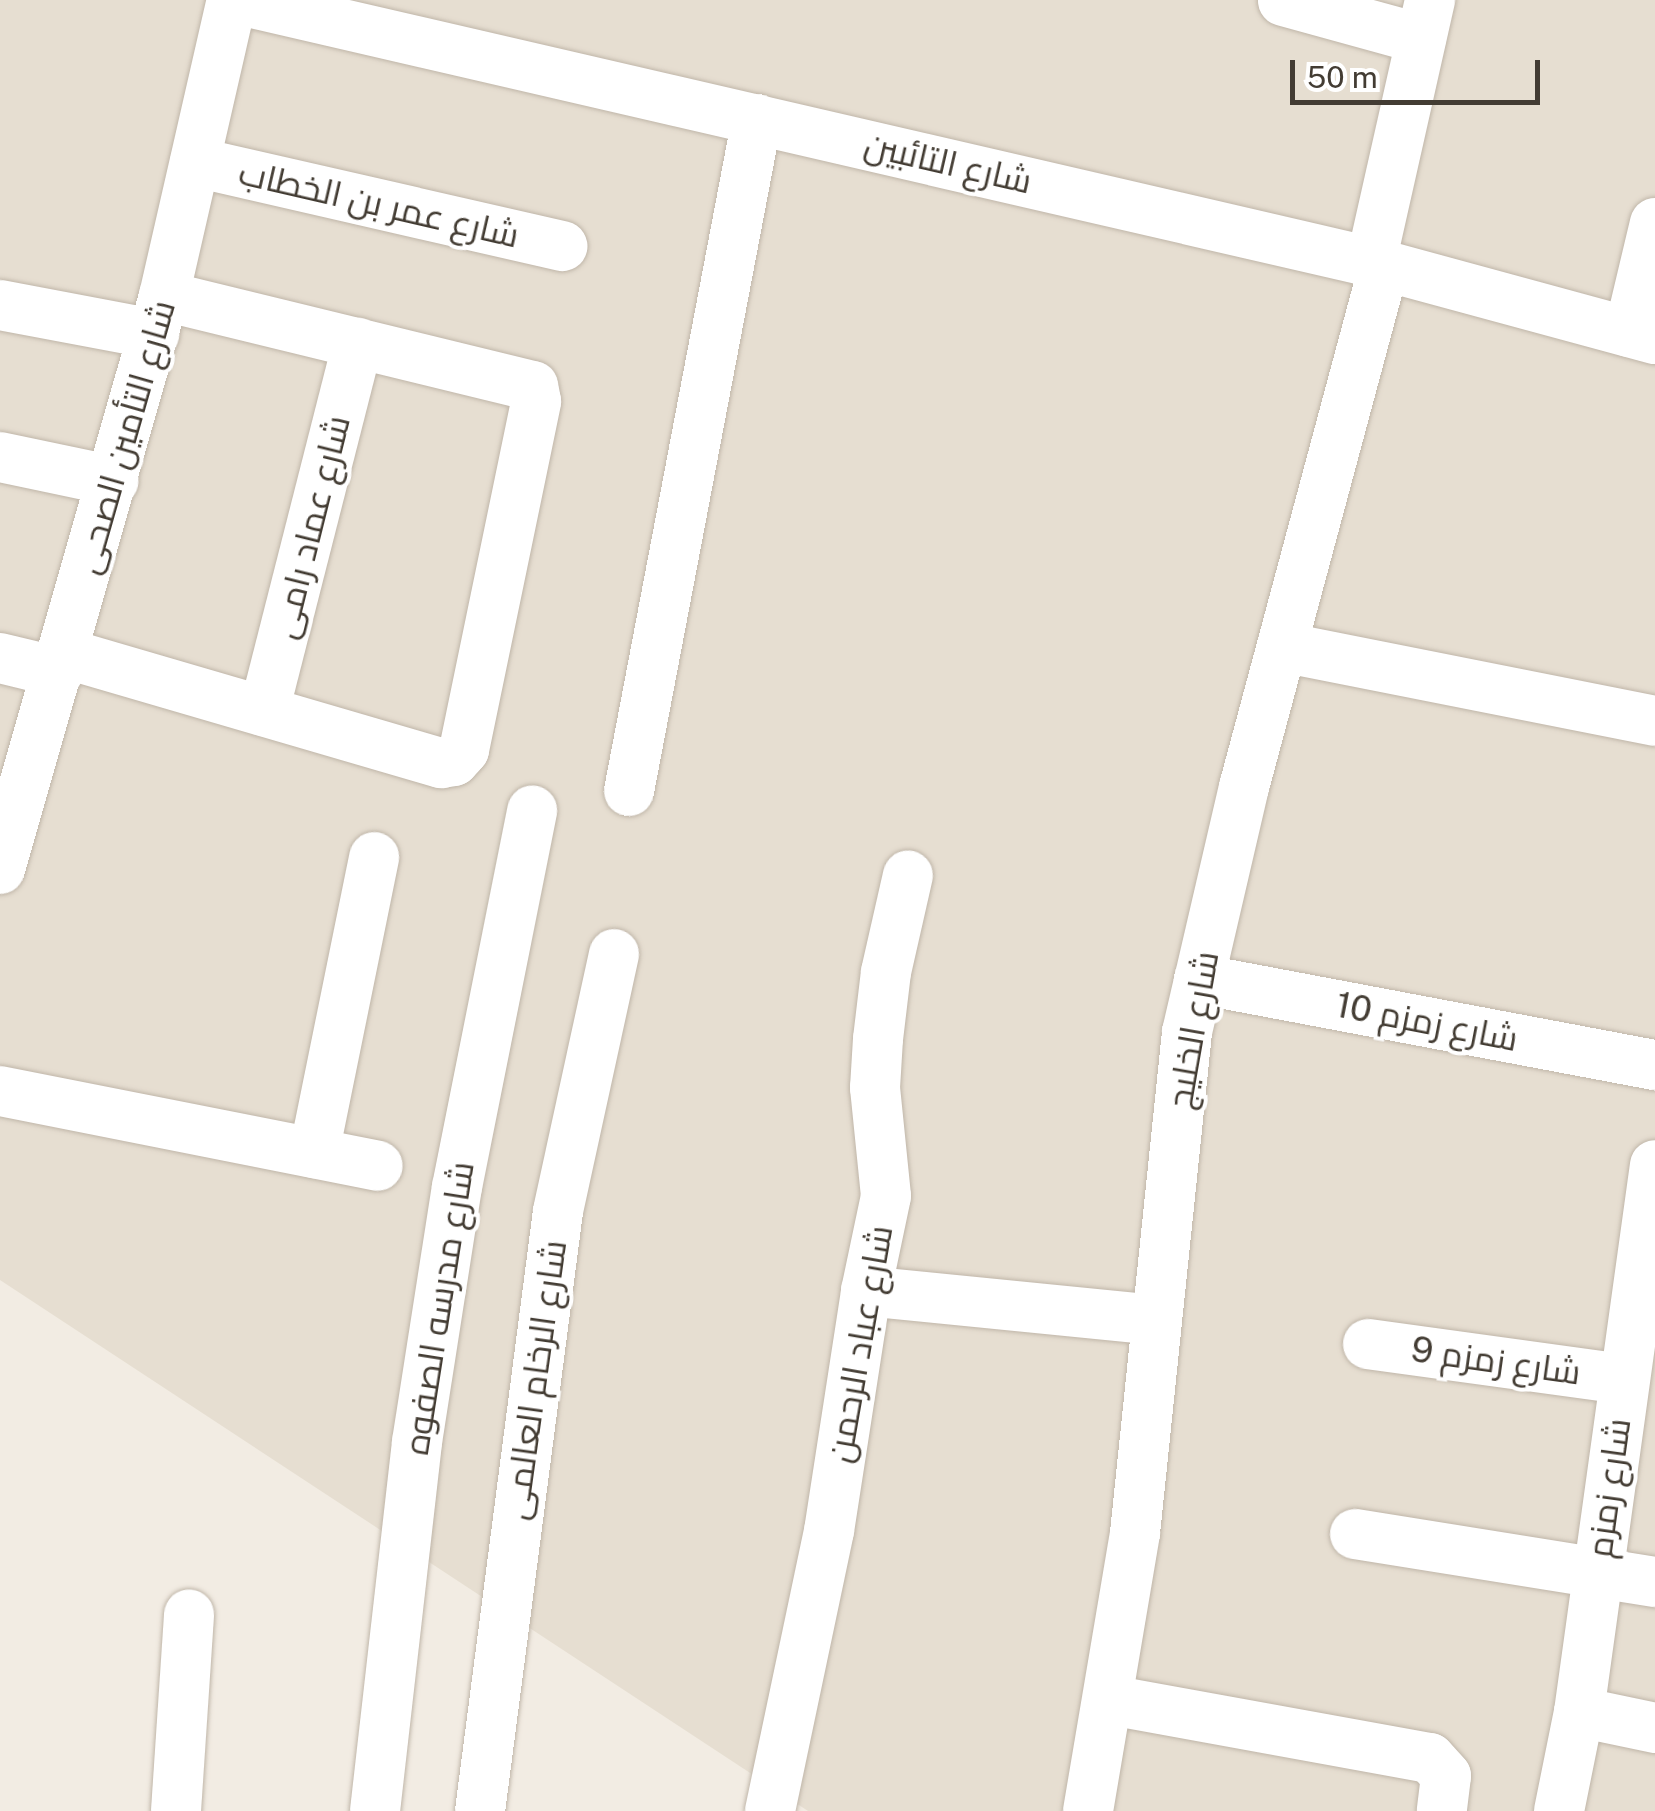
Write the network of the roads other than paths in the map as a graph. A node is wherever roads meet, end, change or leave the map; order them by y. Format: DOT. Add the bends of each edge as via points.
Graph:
graph roads {
  1 [pos="236,0"];
  2 [pos="1284,1"];
  3 [pos="1426,19"];
  4 [pos="757,119"];
  5 [pos="195,162"];
  6 [pos="1655,223"];
  7 [pos="563,246"];
  8 [pos="1378,264"];
  9 [pos="0,305"];
  10 [pos="159,315"];
  11 [pos="1642,336"];
  12 [pos="358,342"];
  13 [pos="0,457"];
  14 [pos="114,481"];
  15 [pos="1282,647"];
  16 [pos="0,658"];
  17 [pos="61,662"];
  18 [pos="264,711"];
  19 [pos="1655,722"];
  20 [pos="629,791"];
  21 [pos="532,810"];
  22 [pos="374,856"];
  23 [pos="0,870"];
  24 [pos="908,875"];
  25 [pos="614,954"];
  26 [pos="1200,979"];
  27 [pos="1655,1065"];
  28 [pos="0,1091"];
  29 [pos="314,1152"];
  30 [pos="378,1166"];
  31 [pos="1655,1166"];
  32 [pos="1651,1221"];
  33 [pos="866,1291"];
  34 [pos="1156,1320"];
  35 [pos="1368,1344"];
  36 [pos="1624,1379"];
  37 [pos="1355,1534"];
  38 [pos="1597,1571"];
  39 [pos="1655,1582"];
  40 [pos="188,1614"];
  41 [pos="1110,1700"];
  42 [pos="1578,1712"];
  43 [pos="1655,1728"];
  44 [pos="176,1811"];
  45 [pos="376,1811"];
  46 [pos="480,1811"];
  47 [pos="770,1811"];
  48 [pos="1088,1811"];
  49 [pos="1442,1811"];
  50 [pos="1559,1811"];
  1 -- 4 [label="street, شارع التائبين"];
  1 -- 5 [label="street, شارع التأمين الصحى"];
  2 -- 3 [label="street"];
  3 -- 8 [label="street, شارع الخليج"];
  4 -- 8 [label="street, شارع التائبين"];
  4 -- 20 [label="street"];
  5 -- 7 [label="street, شارع عمر بن الخطاب"];
  5 -- 10 [label="street, شارع التأمين الصحى"];
  6 -- 11 [label="street"];
  8 -- 11 [label="street, شارع التائبين"];
  8 -- 15 [label="street, شارع الخليج"];
  9 -- 10 [label="street"];
  10 -- 12 [label="street"];
  10 -- 14 [label="street, شارع التأمين الصحى"];
  12 -- 18 [label="street, شارع عماد رامى"];
  12 -- 18 [label="street" via="536,390 464,750 441,763"];
  13 -- 14 [label="street"];
  14 -- 17 [label="street, شارع التأمين الصحى"];
  15 -- 19 [label="street"];
  15 -- 26 [label="street, شارع الخليج"];
  16 -- 17 [label="street"];
  17 -- 18 [label="street"];
  17 -- 23 [label="street, شارع التأمين الصحى"];
  21 -- 45 [label="street, شارع مدرسه الصفوه" via="457,1187 420,1422"];
  22 -- 29 [label="street"];
  24 -- 33 [label="street, شارع عباد الرحمن" via="878,1039 874,1088 886,1196"];
  25 -- 46 [label="street, شارع الرخام العالمى" via="558,1210"];
  26 -- 27 [label="street, شارع زمزم 10"];
  26 -- 34 [label="street, شارع الخليج" via="1188,1032"];
  28 -- 29 [label="street"];
  29 -- 30 [label="street"];
  31 -- 32 [label="street, شارع زمزم"];
  32 -- 36 [label="street, شارع زمزم"];
  33 -- 34 [label="street"];
  33 -- 47 [label="street, شارع عباد الرحمن" via="830,1530"];
  34 -- 41 [label="street, شارع الخليج"];
  35 -- 36 [label="street, شارع زمزم 9"];
  36 -- 38 [label="street, شارع زمزم"];
  37 -- 38 [label="street"];
  38 -- 39 [label="street"];
  38 -- 42 [label="street, شارع زمزم"];
  40 -- 44 [label="street"];
  41 -- 48 [label="street, شارع الخليج"];
  41 -- 49 [label="street" via="1430,1758 1446,1776"];
  42 -- 43 [label="street"];
  42 -- 50 [label="street, شارع زمزم"];
}
